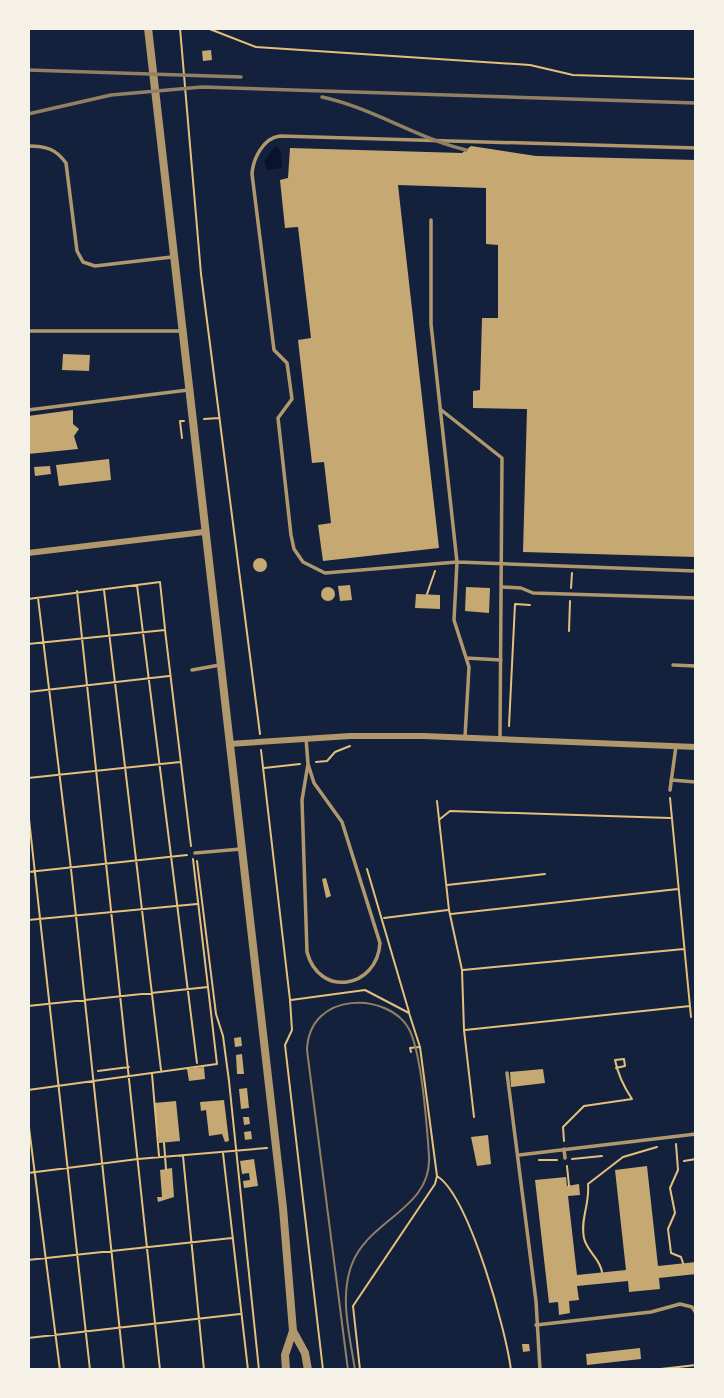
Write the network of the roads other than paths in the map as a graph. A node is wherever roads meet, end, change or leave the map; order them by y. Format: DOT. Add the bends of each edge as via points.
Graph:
graph roads {
  1 [pos="148,28"];
  2 [pos="28,146"];
  3 [pos="696,148"];
  4 [pos="431,220"];
  5 [pos="172,257"];
  6 [pos="28,331"];
  7 [pos="181,331"];
  8 [pos="188,390"];
  9 [pos="440,409"];
  10 [pos="28,410"];
  11 [pos="204,532"];
  12 [pos="28,553"];
  13 [pos="457,562"];
  14 [pos="503,564"];
  15 [pos="696,571"];
  16 [pos="503,587"];
  17 [pos="696,598"];
  18 [pos="466,658"];
  19 [pos="502,660"];
  20 [pos="220,665"];
  21 [pos="673,665"];
  22 [pos="696,666"];
  23 [pos="192,670"];
  24 [pos="465,737"];
  25 [pos="306,738"];
  26 [pos="500,738"];
  27 [pos="229,744"];
  28 [pos="676,746"];
  29 [pos="696,747"];
  30 [pos="308,764"];
  31 [pos="671,780"];
  32 [pos="696,782"];
  33 [pos="670,790"];
  34 [pos="241,849"];
  35 [pos="194,854"];
  36 [pos="507,1073"];
  37 [pos="696,1134"];
  38 [pos="565,1149"];
  39 [pos="519,1154"];
  40 [pos="565,1159"];
  41 [pos="696,1313"];
  42 [pos="536,1325"];
  43 [pos="293,1331"];
  44 [pos="286,1370"];
  45 [pos="308,1370"];
  46 [pos="540,1370"];
  1 -- 5 [label="street"];
  2 -- 5 [label="lane" via="45,146 58,152 66,163 77,251 83,262 95,266"];
  3 -- 13 [label="lane" via="280,136 265,142 252,174 274,350 287,363 292,399 278,418 294,549 303,562 325,573"];
  4 -- 9 [label="lane" via="430,324"];
  5 -- 7 [label="street"];
  6 -- 7 [label="lane"];
  7 -- 8 [label="street"];
  8 -- 10 [label="lane"];
  8 -- 11 [label="street"];
  9 -- 13 [label="lane"];
  9 -- 14 [label="lane" via="502,458"];
  11 -- 12 [label="street"];
  11 -- 20 [label="street"];
  13 -- 14 [label="lane"];
  13 -- 18 [label="lane" via="454,620"];
  14 -- 15 [label="lane"];
  14 -- 16 [label="lane"];
  16 -- 17 [label="lane" via="533,593"];
  16 -- 19 [label="lane"];
  18 -- 19 [label="lane"];
  18 -- 24 [label="lane"];
  19 -- 26 [label="lane"];
  20 -- 23 [label="lane"];
  20 -- 27 [label="street"];
  21 -- 22 [label="lane"];
  24 -- 25 [label="street"];
  24 -- 26 [label="street"];
  25 -- 27 [label="street"];
  25 -- 30 [label="lane"];
  26 -- 28 [label="street"];
  27 -- 34 [label="street"];
  28 -- 29 [label="street"];
  28 -- 31 [label="lane"];
  30 -- 30 [label="lane" via="302,800 310,963 335,982 359,978 379,953 373,920 342,822 314,783"];
  31 -- 32 [label="lane"];
  31 -- 33 [label="lane"];
  34 -- 35 [label="lane"];
  34 -- 43 [label="street"];
  36 -- 39 [label="lane"];
  37 -- 38 [label="lane"];
  38 -- 39 [label="lane"];
  38 -- 40 [label="lane"];
  39 -- 42 [label="lane"];
  41 -- 42 [label="lane" via="680,1304 651,1312"];
  42 -- 46 [label="lane"];
  43 -- 44 [label="street"];
  43 -- 45 [label="street"];
}
